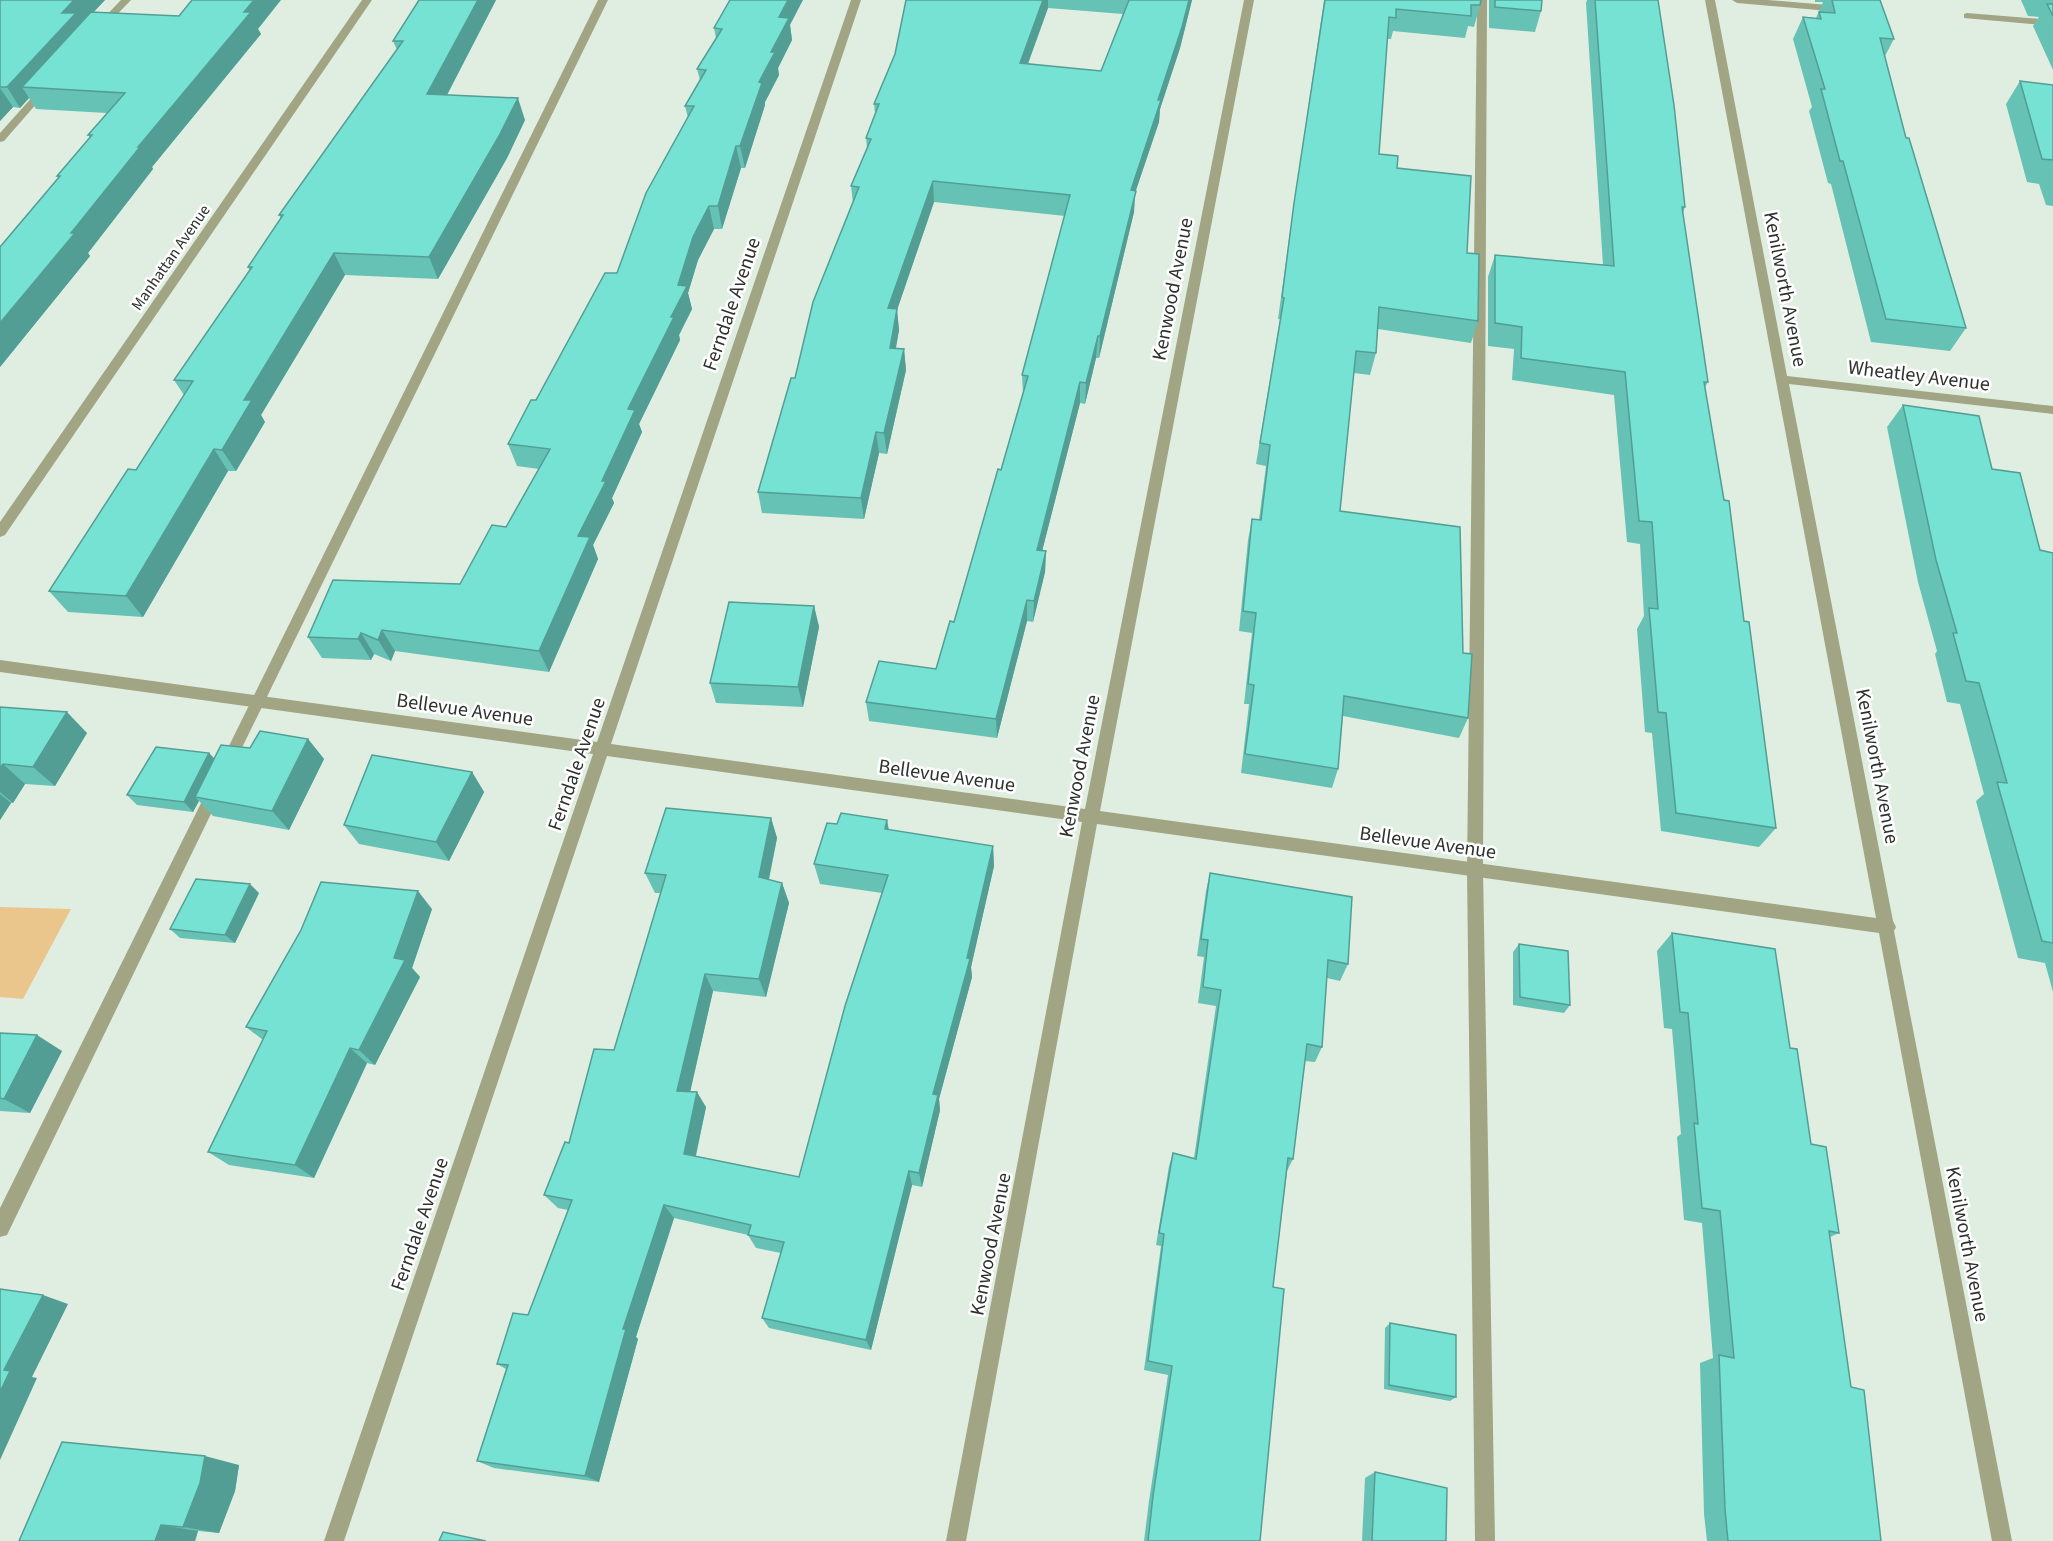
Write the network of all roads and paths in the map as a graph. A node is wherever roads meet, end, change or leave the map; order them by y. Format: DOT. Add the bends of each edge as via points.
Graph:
graph roads {
  1 [pos="126,0"];
  2 [pos="367,0"];
  3 [pos="603,0"];
  4 [pos="856,0"];
  5 [pos="1249,0"];
  6 [pos="1482,0"];
  7 [pos="1710,0"];
  8 [pos="1737,0"];
  9 [pos="1855,10"];
  10 [pos="1967,16"];
  11 [pos="2053,24"];
  12 [pos="96,32"];
  13 [pos="51,81"];
  14 [pos="0,139"];
  15 [pos="1781,379"];
  16 [pos="2053,410"];
  17 [pos="0,532"];
  18 [pos="0,666"];
  19 [pos="258,701"];
  20 [pos="603,749"];
  21 [pos="1091,817"];
  22 [pos="1474,870"];
  23 [pos="1888,927"];
  24 [pos="0,1228"];
  25 [pos="334,1541"];
  26 [pos="956,1541"];
  27 [pos="1485,1541"];
  28 [pos="2002,1541"];
  1 -- 12 [label="street"];
  2 -- 17 [label="street, Manhattan Avenue"];
  3 -- 19 [label="street"];
  4 -- 20 [label="street, Ferndale Avenue"];
  5 -- 21 [label="street, Kenwood Avenue"];
  6 -- 22 [label="street"];
  7 -- 15 [label="street, Kenilworth Avenue"];
  8 -- 9 [label="street"];
  10 -- 11 [label="street"];
  13 -- 14 [label="street"];
  15 -- 16 [label="street, Wheatley Avenue"];
  15 -- 23 [label="street, Kenilworth Avenue"];
  18 -- 19 [label="street, Bellevue Avenue"];
  19 -- 20 [label="street, Bellevue Avenue"];
  19 -- 24 [label="street"];
  20 -- 21 [label="street, Bellevue Avenue"];
  20 -- 25 [label="street, Ferndale Avenue"];
  21 -- 22 [label="street, Bellevue Avenue"];
  21 -- 26 [label="street, Kenwood Avenue"];
  22 -- 23 [label="street, Bellevue Avenue"];
  22 -- 27 [label="street"];
  23 -- 28 [label="street, Kenilworth Avenue"];
}
